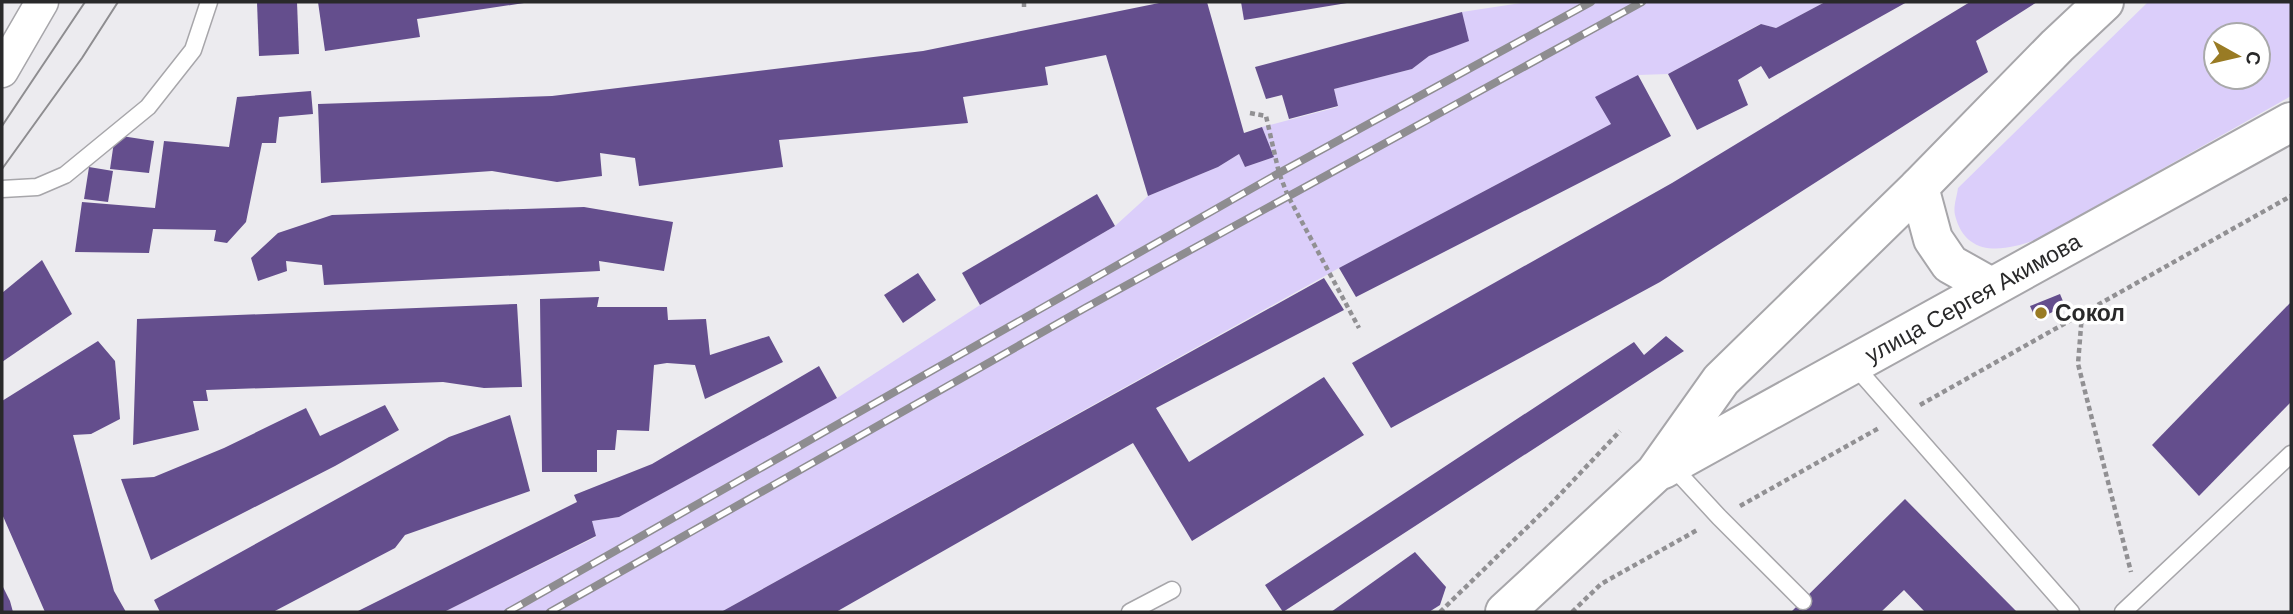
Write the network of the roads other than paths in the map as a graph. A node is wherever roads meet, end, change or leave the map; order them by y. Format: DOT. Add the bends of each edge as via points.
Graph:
graph roads {
  1 [pos="42,2"];
  2 [pos="209,2"];
  3 [pos="2104,2"];
  4 [pos="2,71"];
  5 [pos="2291,122"];
  6 [pos="1919,187"];
  7 [pos="2,189"];
  8 [pos="1991,287"];
  9 [pos="1853,363"];
  10 [pos="2291,454"];
  11 [pos="1663,469"];
  12 [pos="1172,590"];
  13 [pos="1803,601"];
  14 [pos="1130,612"];
  15 [pos="1505,612"];
  16 [pos="2071,612"];
  17 [pos="2123,612"];
  1 -- 4 [label="street"];
  2 -- 7 [label="lane" via="194,50 148,107 65,175 37,187"];
  3 -- 6 [label="main road, улица Сергея Акимова"];
  5 -- 8 [label="main road, улица Сергея Акимова"];
  6 -- 8 [label="main road" via="1933,239 1950,264"];
  6 -- 11 [label="main road, улица Сергея Акимова" via="1721,380"];
  8 -- 9 [label="main road, улица Сергея Акимова"];
  9 -- 11 [label="main road, улица Сергея Акимова"];
  9 -- 16 [label="lane"];
  10 -- 17 [label="lane"];
  11 -- 13 [label="lane"];
  11 -- 15 [label="main road, улица Сергея Акимова"];
  12 -- 14 [label="lane"];
}
